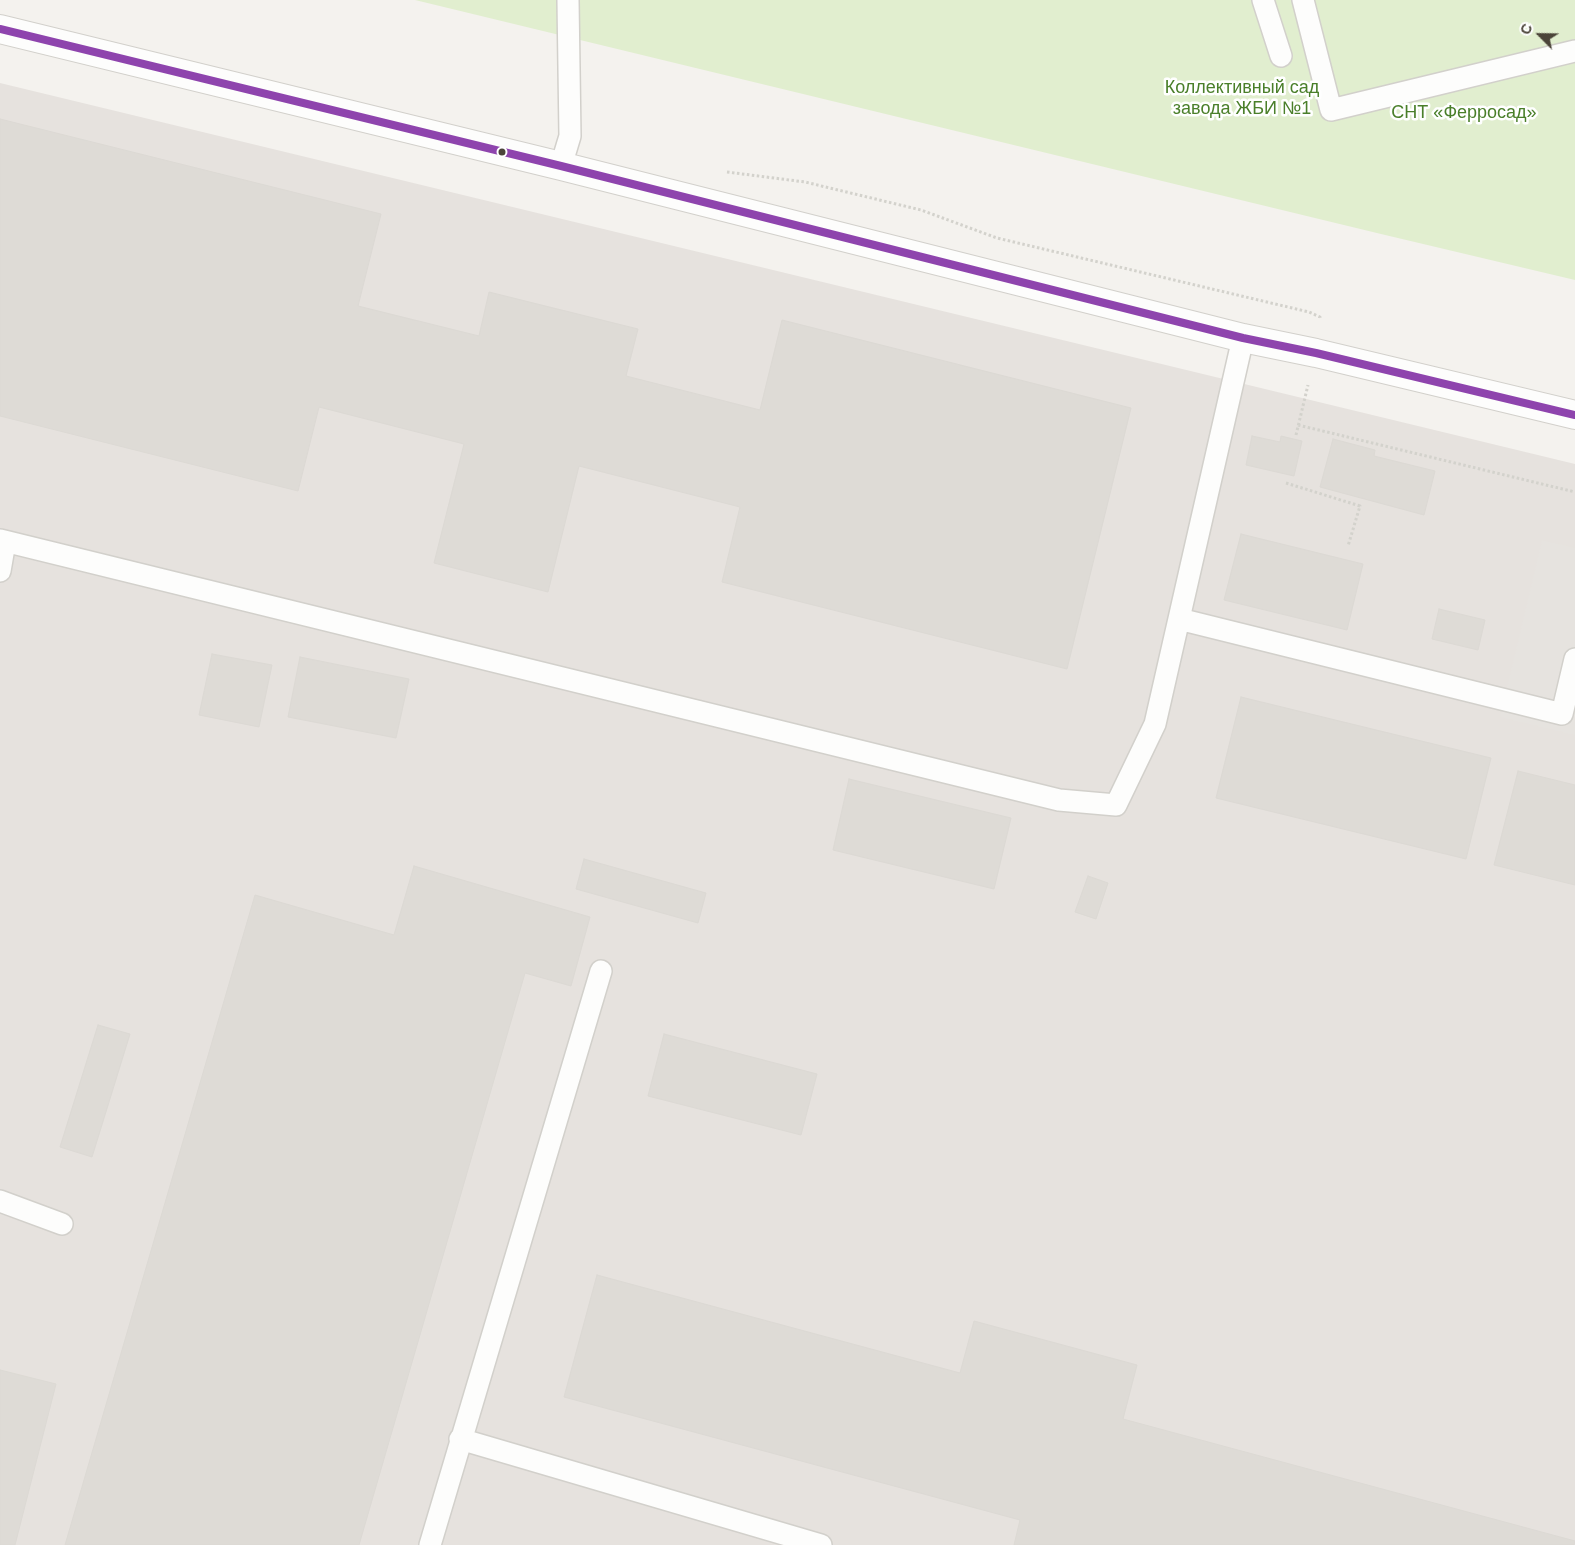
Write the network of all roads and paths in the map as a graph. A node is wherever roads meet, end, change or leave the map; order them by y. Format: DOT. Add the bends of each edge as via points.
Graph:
graph roads {
  1 [pos="568,0"];
  2 [pos="1263,0"];
  3 [pos="1303,0"];
  4 [pos="0,30"];
  5 [pos="1575,50"];
  6 [pos="1281,56"];
  7 [pos="561,166"];
  8 [pos="1243,338"];
  9 [pos="1575,416"];
  10 [pos="1298,426"];
  11 [pos="1286,483"];
  12 [pos="1575,492"];
  13 [pos="2,541"];
  14 [pos="1348,546"];
  15 [pos="0,571"];
  16 [pos="1179,619"];
  17 [pos="1575,659"];
  18 [pos="601,971"];
  19 [pos="0,1201"];
  20 [pos="62,1224"];
  21 [pos="460,1439"];
  22 [pos="430,1545"];
  23 [pos="821,1545"];
  1 -- 7 [label="lane" via="570,136"];
  2 -- 6 [label="lane"];
  3 -- 5 [label="lane" via="1331,110"];
  4 -- 7 [label="street"];
  7 -- 8 [label="street"];
  8 -- 9 [label="street"];
  8 -- 16 [label="lane"];
  10 -- 12 [label="path"];
  11 -- 14 [label="path" via="1360,506"];
  13 -- 15 [label="lane"];
  13 -- 16 [label="lane" via="1059,800 1116,806 1155,724"];
  16 -- 17 [label="lane" via="1562,714"];
  18 -- 21 [label="lane"];
  19 -- 20 [label="lane"];
  21 -- 22 [label="lane"];
  21 -- 23 [label="lane"];
}
